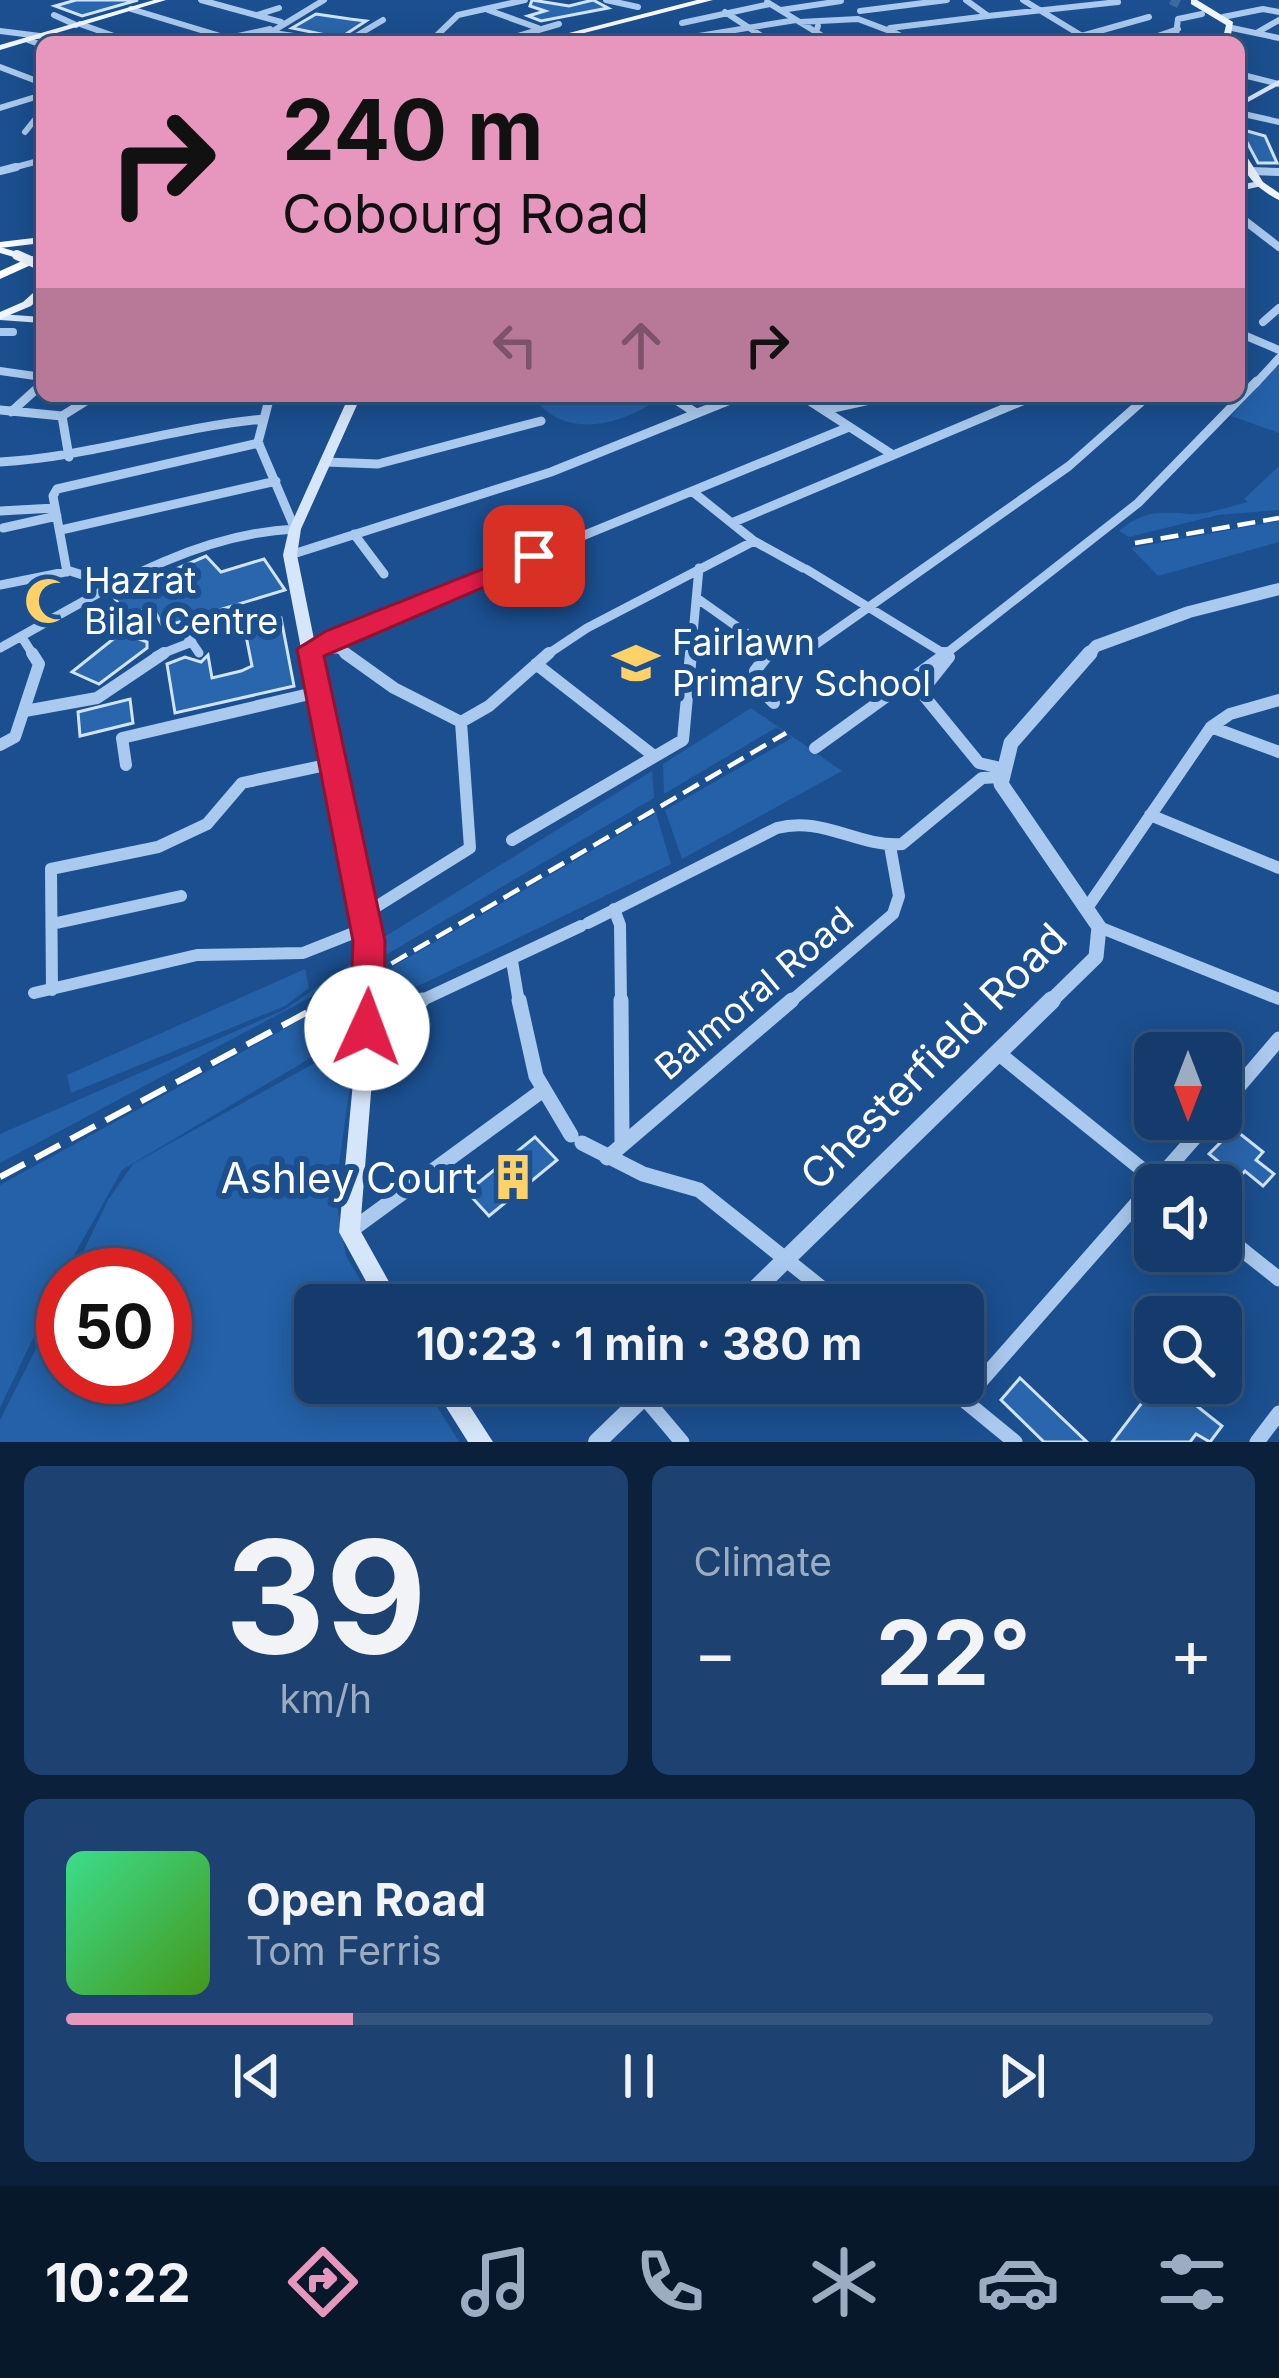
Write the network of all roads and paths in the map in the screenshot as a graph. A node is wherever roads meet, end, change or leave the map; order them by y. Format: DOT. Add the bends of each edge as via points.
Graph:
graph roads {
  1 [pos="162,0"];
  2 [pos="201,0"];
  3 [pos="324,0"];
  4 [pos="525,0"];
  5 [pos="606,0"];
  6 [pos="657,0"];
  7 [pos="709,0"];
  8 [pos="947,0"];
  9 [pos="966,0"];
  10 [pos="1023,0"];
  11 [pos="840,1"];
  12 [pos="767,2"];
  13 [pos="1118,2"];
  14 [pos="618,3"];
  15 [pos="1186,3"];
  16 [pos="638,7"];
  17 [pos="680,7"];
  18 [pos="279,8"];
  19 [pos="482,8"];
  20 [pos="131,9"];
  21 [pos="782,10"];
  22 [pos="1040,11"];
  23 [pos="725,12"];
  24 [pos="861,12"];
  25 [pos="1202,14"];
  26 [pos="54,15"];
  27 [pos="256,15"];
  28 [pos="988,16"];
  29 [pos="1149,16"];
  30 [pos="1279,16"];
  31 [pos="1223,17"];
  32 [pos="850,19"];
  33 [pos="378,21"];
  34 [pos="798,21"];
  35 [pos="281,22"];
  36 [pos="827,22"];
  37 [pos="682,23"];
  38 [pos="559,24"];
  39 [pos="879,24"];
  40 [pos="78,25"];
  41 [pos="582,26"];
  42 [pos="748,27"];
  43 [pos="542,28"];
  44 [pos="1178,29"];
  45 [pos="269,30"];
  46 [pos="891,30"];
  47 [pos="0,31"];
  48 [pos="816,32"];
  49 [pos="1258,32"];
  50 [pos="53,36"];
  51 [pos="112,36"];
  52 [pos="220,36"];
  53 [pos="238,36"];
  54 [pos="262,36"];
  55 [pos="302,36"];
  56 [pos="355,36"];
  57 [pos="434,36"];
  58 [pos="516,36"];
  59 [pos="543,36"];
  60 [pos="554,36"];
  61 [pos="563,36"];
  62 [pos="696,36"];
  63 [pos="762,36"];
  64 [pos="822,36"];
  65 [pos="893,36"];
  66 [pos="902,36"];
  67 [pos="1076,36"];
  68 [pos="1080,36"];
  69 [pos="1158,36"];
  70 [pos="1176,36"];
  71 [pos="1225,36"];
  72 [pos="1227,36"];
  73 [pos="1237,36"];
  74 [pos="1279,38"];
  75 [pos="36,40"];
  76 [pos="36,41"];
  77 [pos="0,48"];
  78 [pos="0,68"];
  79 [pos="1245,76"];
  80 [pos="36,81"];
  81 [pos="1278,84"];
  82 [pos="36,97"];
  83 [pos="1245,105"];
  84 [pos="0,108"];
  85 [pos="1245,111"];
  86 [pos="1279,122"];
  87 [pos="36,162"];
  88 [pos="1245,162"];
  89 [pos="0,171"];
  90 [pos="1250,171"];
  91 [pos="1279,172"];
  92 [pos="1259,184"];
  93 [pos="1245,187"];
  94 [pos="1279,196"];
  95 [pos="1245,221"];
  96 [pos="36,241"];
  97 [pos="1279,247"];
  98 [pos="0,248"];
  99 [pos="36,258"];
  100 [pos="36,260"];
  101 [pos="0,271"];
  102 [pos="36,294"];
  103 [pos="1279,308"];
  104 [pos="0,316"];
  105 [pos="36,319"];
  106 [pos="1263,322"];
  107 [pos="0,332"];
  108 [pos="13,332"];
  109 [pos="1245,336"];
  110 [pos="1279,354"];
  111 [pos="0,371"];
  112 [pos="36,378"];
  113 [pos="36,386"];
  114 [pos="1245,390"];
  115 [pos="84,402"];
  116 [pos="268,402"];
  117 [pos="353,402"];
  118 [pos="679,402"];
  119 [pos="724,402"];
  120 [pos="811,402"];
  121 [pos="861,402"];
  122 [pos="1020,402"];
  123 [pos="1141,402"];
  124 [pos="1234,402"];
  125 [pos="824,410"];
  126 [pos="6,411"];
  127 [pos="696,413"];
  128 [pos="62,416"];
  129 [pos="264,419"];
  130 [pos="541,421"];
  131 [pos="849,427"];
  132 [pos="259,443"];
  133 [pos="893,455"];
  134 [pos="69,457"];
  135 [pos="0,462"];
  136 [pos="326,462"];
  137 [pos="276,481"];
  138 [pos="692,492"];
  139 [pos="0,511"];
  140 [pos="56,512"];
  141 [pos="734,522"];
  142 [pos="3,527"];
  143 [pos="61,530"];
  144 [pos="295,530"];
  145 [pos="354,534"];
  146 [pos="754,541"];
  147 [pos="290,555"];
  148 [pos="699,568"];
  149 [pos="67,572"];
  150 [pos="384,574"];
  151 [pos="111,584"];
  152 [pos="0,585"];
  153 [pos="1279,589"];
  154 [pos="698,598"];
  155 [pos="868,606"];
  156 [pos="23,639"];
  157 [pos="330,646"];
  158 [pos="0,648"];
  159 [pos="310,649"];
  160 [pos="805,652"];
  161 [pos="200,653"];
  162 [pos="949,657"];
  163 [pos="536,664"];
  164 [pos="318,692"];
  165 [pos="1279,700"];
  166 [pos="774,703"];
  167 [pos="26,711"];
  168 [pos="461,722"];
  169 [pos="1211,727"];
  170 [pos="0,745"];
  171 [pos="815,748"];
  172 [pos="1279,752"];
  173 [pos="654,756"];
  174 [pos="127,764"];
  175 [pos="331,764"];
  176 [pos="1001,772"];
  177 [pos="1150,815"];
  178 [pos="512,840"];
  179 [pos="890,846"];
  180 [pos="1279,868"];
  181 [pos="181,896"];
  182 [pos="1087,908"];
  183 [pos="614,909"];
  184 [pos="365,921"];
  185 [pos="52,924"];
  186 [pos="1099,927"];
  187 [pos="512,961"];
  188 [pos="52,990"];
  189 [pos="34,993"];
  190 [pos="1279,999"];
  191 [pos="367,1023"];
  192 [pos="1279,1039"];
  193 [pos="998,1053"];
  194 [pos="1242,1082"];
  195 [pos="539,1093"];
  196 [pos="1194,1140"];
  197 [pos="622,1142"];
  198 [pos="607,1158"];
  199 [pos="1134,1164"];
  200 [pos="1175,1164"];
  201 [pos="1134,1212"];
  202 [pos="349,1232"];
  203 [pos="1242,1250"];
  204 [pos="785,1259"];
  205 [pos="1279,1279"];
  206 [pos="379,1284"];
  207 [pos="760,1284"];
  208 [pos="817,1284"];
  209 [pos="984,1378"];
  210 [pos="456,1404"];
  211 [pos="636,1404"];
  212 [pos="659,1404"];
  213 [pos="969,1404"];
  214 [pos="1279,1413"];
  215 [pos="481,1442"];
  216 [pos="597,1442"];
  217 [pos="682,1442"];
  218 [pos="1015,1442"];
  219 [pos="1258,1442"];
  1 -- 20 [label="main road"];
  2 -- 27 [label="street"];
  3 -- 35 [label="street"];
  4 -- 19 [label="street"];
  5 -- 14 [label="street"];
  6 -- 16 [label="highway"];
  7 -- 17 [label="highway"];
  8 -- 24 [label="street"];
  9 -- 28 [label="street"];
  10 -- 22 [label="street"];
  11 -- 21 [label="street"];
  11 -- 24 [label="street"];
  12 -- 21 [label="street"];
  12 -- 23 [label="street"];
  13 -- 22 [label="street"];
  14 -- 16 [label="street"];
  14 -- 41 [label="highway" via="620,10"];
  15 -- 25 [label="main road"];
  15 -- 31 [label="main road"];
  16 -- 17 [label="highway"];
  16 -- 41 [label="highway"];
  17 -- 41 [label="highway"];
  18 -- 27 [label="street"];
  19 -- 43 [label="street"];
  19 -- 57 [label="street" via="445,21"];
  20 -- 40 [label="main road"];
  20 -- 52 [label="street"];
  21 -- 34 [label="street"];
  22 -- 28 [label="street"];
  22 -- 67 [label="street"];
  23 -- 37 [label="street"];
  23 -- 42 [label="street"];
  24 -- 32 [label="street"];
  24 -- 39 [label="street"];
  25 -- 44 [label="street" via="1178,19"];
  25 -- 71 [label="main road"];
  26 -- 40 [label="street"];
  27 -- 35 [label="street"];
  28 -- 46 [label="street"];
  29 -- 68 [label="street"];
  30 -- 31 [label="street" via="1263,9"];
  30 -- 49 [label="street"];
  31 -- 72 [label="main road"];
  32 -- 36 [label="street"];
  32 -- 39 [label="street"];
  33 -- 56 [label="street"];
  34 -- 36 [label="street"];
  34 -- 42 [label="street"];
  34 -- 48 [label="street"];
  35 -- 45 [label="street"];
  36 -- 48 [label="street"];
  38 -- 43 [label="street"];
  39 -- 46 [label="street"];
  40 -- 50 [label="main road"];
  40 -- 51 [label="street"];
  41 -- 59 [label="highway"];
  41 -- 60 [label="highway"];
  41 -- 61 [label="street"];
  42 -- 62 [label="street"];
  42 -- 63 [label="street"];
  43 -- 58 [label="street"];
  44 -- 69 [label="street"];
  44 -- 70 [label="street"];
  45 -- 53 [label="street"];
  45 -- 54 [label="street"];
  45 -- 55 [label="street"];
  46 -- 65 [label="street"];
  46 -- 66 [label="street"];
  47 -- 75 [label="street"];
  48 -- 64 [label="street"];
  49 -- 73 [label="street"];
  49 -- 74 [label="street"];
  76 -- 77 [label="main road"];
  78 -- 80 [label="street"];
  79 -- 81 [label="street"];
  81 -- 83 [label="main road"];
  82 -- 84 [label="street"];
  85 -- 86 [label="street"];
  87 -- 89 [label="street"];
  88 -- 90 [label="main road"];
  90 -- 91 [label="street"];
  90 -- 92 [label="main road"];
  92 -- 93 [label="main road"];
  92 -- 94 [label="main road"];
  95 -- 97 [label="street"];
  96 -- 98 [label="highway"];
  98 -- 99 [label="main road, bridge"];
  100 -- 101 [label="highway"];
  102 -- 104 [label="main road"];
  103 -- 106 [label="street"];
  104 -- 105 [label="main road"];
  107 -- 108 [label="street"];
  109 -- 110 [label="street"];
  110 -- 114 [label="street"];
  111 -- 112 [label="street"];
  113 -- 126 [label="street"];
  115 -- 128 [label="street"];
  116 -- 129 [label="street"];
  117 -- 136 [label="main road"];
  118 -- 127 [label="street"];
  119 -- 127 [label="street"];
  120 -- 125 [label="street"];
  121 -- 125 [label="street"];
  122 -- 133 [label="street"];
  123 -- 155 [label="street" via="1069,466"];
  124 -- 162 [label="street" via="1136,505"];
  125 -- 131 [label="street"];
  126 -- 128 [label="street"];
  127 -- 145 [label="street" via="551,472"];
  128 -- 134 [label="street"];
  129 -- 132 [label="street"];
  129 -- 134 [label="street" via="189,426"];
  130 -- 136 [label="street" via="379,464"];
  131 -- 133 [label="street"];
  131 -- 138 [label="street"];
  132 -- 137 [label="street"];
  132 -- 140 [label="street" via="56,490"];
  133 -- 141 [label="street"];
  134 -- 135 [label="street"];
  136 -- 144 [label="main road"];
  137 -- 143 [label="street"];
  137 -- 144 [label="street"];
  138 -- 141 [label="street"];
  138 -- 157 [label="street" via="335,637"];
  139 -- 140 [label="street"];
  140 -- 142 [label="street"];
  140 -- 143 [label="street"];
  141 -- 146 [label="street"];
  143 -- 149 [label="street"];
  144 -- 147 [label="main road"];
  144 -- 151 [label="street" via="187,550"];
  145 -- 147 [label="street"];
  145 -- 150 [label="street"];
  146 -- 148 [label="street"];
  146 -- 155 [label="street"];
  147 -- 159 [label="main road"];
  148 -- 154 [label="street"];
  148 -- 163 [label="street"];
  149 -- 151 [label="street"];
  149 -- 152 [label="street"];
  151 -- 156 [label="street"];
  153 -- 176 [label="street" via="1096,646 1011,743"];
  154 -- 166 [label="street" via="763,645 769,654 755,671"];
  154 -- 173 [label="street" via="683,740"];
  155 -- 160 [label="street"];
  155 -- 162 [label="street"];
  156 -- 158 [label="street"];
  156 -- 167 [label="street" via="39,664"];
  157 -- 159 [label="street"];
  157 -- 168 [label="street"];
  159 -- 164 [label="main road"];
  161 -- 167 [label="street" via="188,636 98,698"];
  162 -- 171 [label="street"];
  162 -- 176 [label="street" via="925,697 979,763"];
  163 -- 168 [label="street" via="482,714"];
  163 -- 173 [label="street"];
  164 -- 174 [label="street" via="122,738"];
  164 -- 175 [label="main road"];
  165 -- 169 [label="street"];
  167 -- 170 [label="street" via="15,736"];
  168 -- 184 [label="street" via="470,848"];
  169 -- 172 [label="street"];
  169 -- 177 [label="street, Chesterfield Road"];
  173 -- 178 [label="street"];
  175 -- 184 [label="main road"];
  175 -- 185 [label="street" via="242,783 219,816 178,841 51,869"];
  176 -- 179 [label="street"];
  176 -- 182 [label="street"];
  177 -- 180 [label="street"];
  177 -- 182 [label="street, Chesterfield Road"];
  179 -- 183 [label="street" via="836,825 789,824"];
  179 -- 197 [label="street, Balmoral Road" via="899,896 893,914"];
  181 -- 185 [label="street"];
  182 -- 186 [label="street, Chesterfield Road"];
  183 -- 187 [label="street"];
  183 -- 197 [label="street"];
  184 -- 188 [label="street" via="284,957 197,955"];
  184 -- 191 [label="main road, bridge"];
  185 -- 188 [label="street"];
  186 -- 190 [label="street"];
  186 -- 193 [label="street, Chesterfield Road" via="1096,957"];
  187 -- 191 [label="street"];
  187 -- 195 [label="street"];
  188 -- 189 [label="street"];
  191 -- 202 [label="main road"];
  192 -- 194 [label="street"];
  193 -- 199 [label="street"];
  193 -- 204 [label="street, Chesterfield Road"];
  195 -- 198 [label="street" via="550,1115"];
  195 -- 202 [label="street"];
  196 -- 200 [label="street"];
  197 -- 198 [label="street, Balmoral Road"];
  198 -- 204 [label="street" via="700,1190"];
  201 -- 209 [label="street"];
  202 -- 206 [label="main road"];
  203 -- 205 [label="street"];
  204 -- 207 [label="street, Chesterfield Road"];
  204 -- 208 [label="street"];
  210 -- 215 [label="main road"];
  211 -- 216 [label="street"];
  212 -- 217 [label="street"];
  213 -- 218 [label="street"];
  214 -- 219 [label="street"];
}
